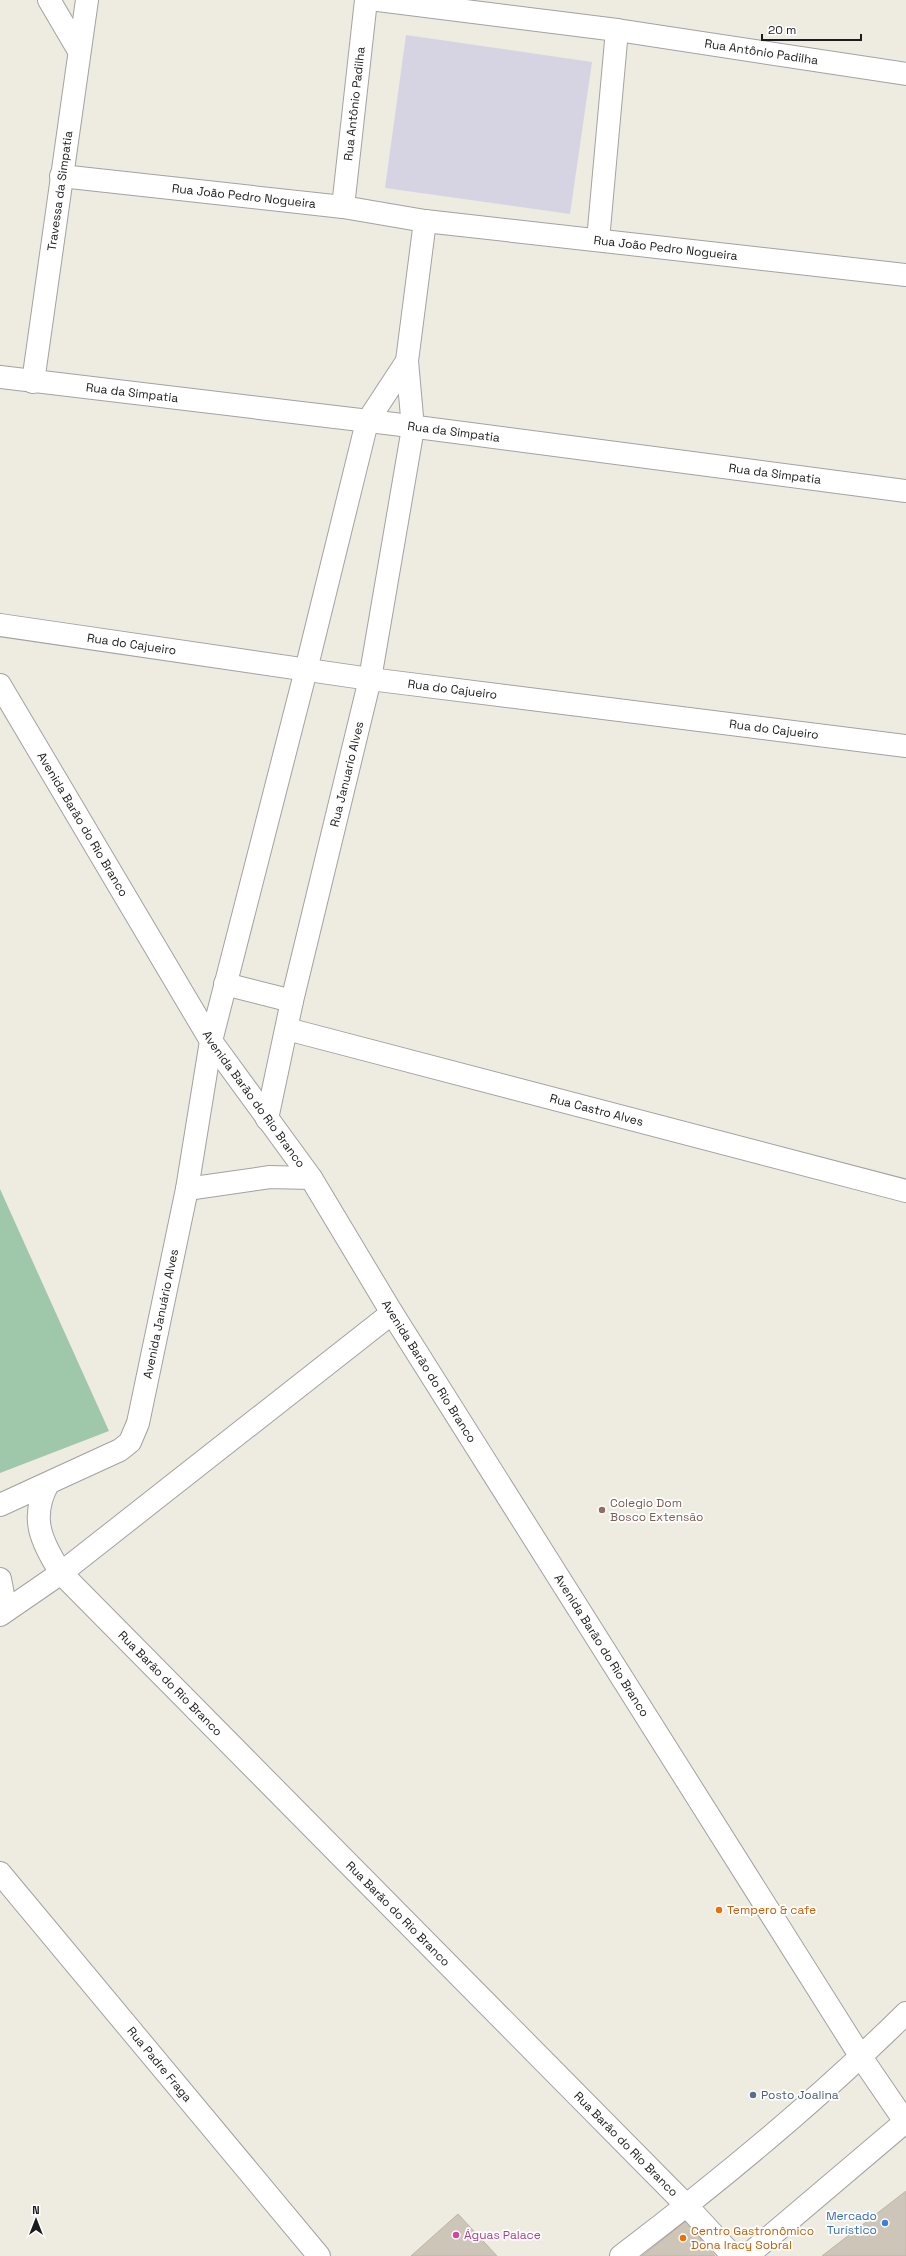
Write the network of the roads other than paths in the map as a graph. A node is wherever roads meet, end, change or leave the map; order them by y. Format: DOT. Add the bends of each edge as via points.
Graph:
graph roads {
  1 [pos="49,0"];
  2 [pos="87,0"];
  3 [pos="366,0"];
  4 [pos="378,0"];
  5 [pos="617,30"];
  6 [pos="79,51"];
  7 [pos="906,74"];
  8 [pos="61,176"];
  9 [pos="343,207"];
  10 [pos="426,221"];
  11 [pos="598,240"];
  12 [pos="906,275"];
  13 [pos="408,361"];
  14 [pos="0,377"];
  15 [pos="33,382"];
  16 [pos="367,422"];
  17 [pos="413,428"];
  18 [pos="906,491"];
  19 [pos="0,625"];
  20 [pos="306,670"];
  21 [pos="370,678"];
  22 [pos="0,685"];
  23 [pos="906,746"];
  24 [pos="225,984"];
  25 [pos="292,1001"];
  26 [pos="286,1029"];
  27 [pos="211,1041"];
  28 [pos="267,1119"];
  29 [pos="311,1178"];
  30 [pos="187,1189"];
  31 [pos="906,1192"];
  32 [pos="392,1313"];
  33 [pos="48,1484"];
  34 [pos="0,1505"];
  35 [pos="61,1573"];
  36 [pos="0,1579"];
  37 [pos="0,1614"];
  38 [pos="0,1873"];
  39 [pos="906,2013"];
  40 [pos="861,2057"];
  41 [pos="906,2122"];
  42 [pos="687,2206"];
  43 [pos="320,2256"];
  44 [pos="621,2256"];
  45 [pos="733,2256"];
  46 [pos="747,2256"];
  1 -- 6 [label="street"];
  2 -- 6 [label="street, Travessa da Simpatia"];
  3 -- 9 [label="street, Rua Antônio Padilha"];
  4 -- 5 [label="street, Rua Antônio Padilha"];
  5 -- 7 [label="street, Rua Antônio Padilha"];
  5 -- 11 [label="street"];
  6 -- 8 [label="street, Travessa da Simpatia"];
  8 -- 9 [label="street, Rua João Pedro Nogueira"];
  8 -- 15 [label="street, Travessa da Simpatia"];
  9 -- 10 [label="street, Rua João Pedro Nogueira"];
  10 -- 11 [label="street, Rua João Pedro Nogueira"];
  10 -- 13 [label="street"];
  11 -- 12 [label="street, Rua João Pedro Nogueira"];
  13 -- 16 [label="street"];
  13 -- 17 [label="street"];
  14 -- 15 [label="street, Rua da Simpatia"];
  15 -- 16 [label="street, Rua da Simpatia"];
  16 -- 17 [label="street, Rua da Simpatia"];
  16 -- 20 [label="street"];
  17 -- 18 [label="street, Rua da Simpatia"];
  17 -- 21 [label="street, Rua Januario Alves"];
  19 -- 20 [label="street, Rua do Cajueiro"];
  20 -- 21 [label="street, Rua do Cajueiro"];
  20 -- 24 [label="street"];
  21 -- 23 [label="street, Rua do Cajueiro"];
  21 -- 25 [label="street, Rua Januario Alves"];
  22 -- 27 [label="street, Avenida Barão do Rio Branco"];
  24 -- 25 [label="street"];
  24 -- 27 [label="street"];
  25 -- 26 [label="street, Rua Januario Alves"];
  26 -- 28 [label="street, Rua Januario Alves"];
  26 -- 31 [label="street, Rua Castro Alves"];
  27 -- 28 [label="street, Avenida Barão do Rio Branco"];
  27 -- 30 [label="street, Avenida Januário Alves"];
  28 -- 29 [label="street, Avenida Barão do Rio Branco"];
  29 -- 30 [label="street" via="270,1177"];
  29 -- 32 [label="street, Avenida Barão do Rio Branco"];
  30 -- 33 [label="street, Avenida Januário Alves" via="134,1435 120,1450"];
  32 -- 35 [label="street"];
  32 -- 40 [label="street, Avenida Barão do Rio Branco"];
  33 -- 34 [label="street, Avenida Januário Alves"];
  33 -- 35 [label="street, Rua Barão do Rio Branco" via="42,1494 39,1519 44,1548"];
  35 -- 37 [label="street"];
  35 -- 42 [label="street, Rua Barão do Rio Branco"];
  36 -- 37 [label="street" via="4,1600"];
  38 -- 43 [label="street, Rua Padre Fraga"];
  39 -- 40 [label="street"];
  40 -- 41 [label="street, Avenida Barão do Rio Branco"];
  40 -- 42 [label="street"];
  41 -- 46 [label="street"];
  42 -- 44 [label="street"];
  42 -- 45 [label="street, Rua Barão do Rio Branco"];
}
